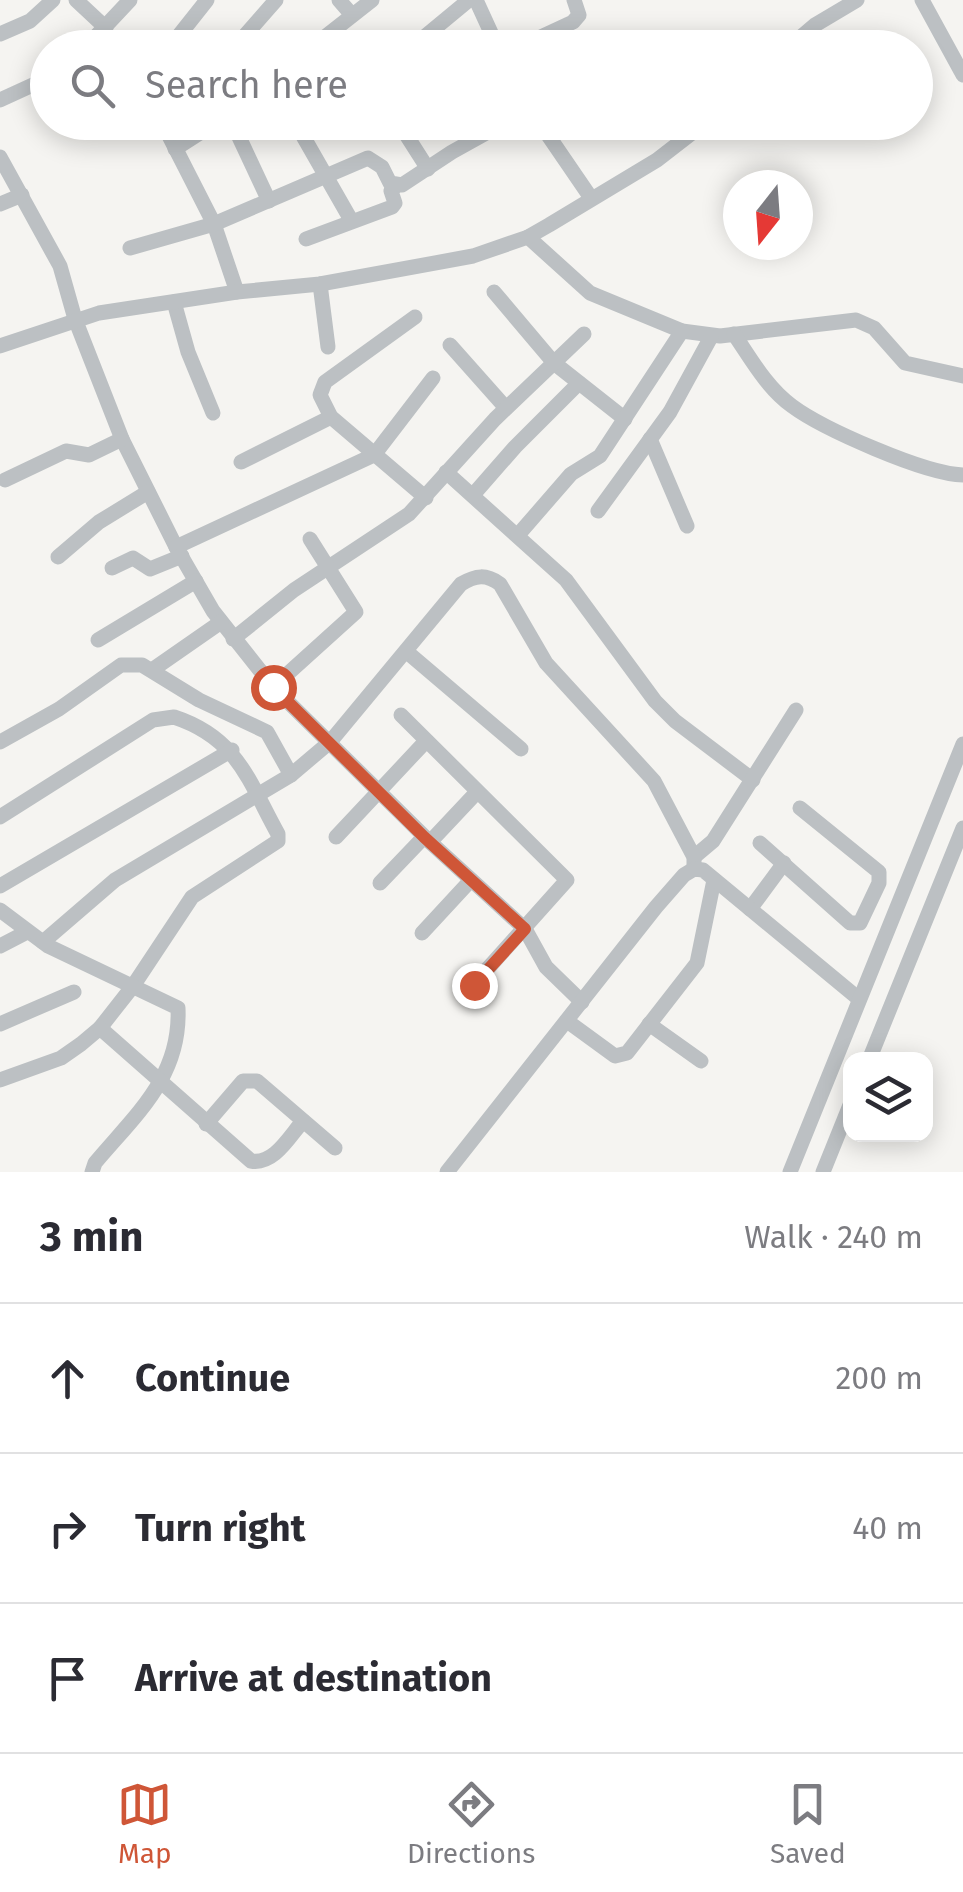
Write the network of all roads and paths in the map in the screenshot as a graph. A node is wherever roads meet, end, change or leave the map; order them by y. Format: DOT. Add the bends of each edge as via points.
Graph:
graph roads {
  1 [pos="54,0"];
  2 [pos="76,0"];
  3 [pos="130,0"];
  4 [pos="207,0"];
  5 [pos="276,0"];
  6 [pos="339,0"];
  7 [pos="372,0"];
  8 [pos="468,0"];
  9 [pos="476,0"];
  10 [pos="574,0"];
  11 [pos="857,0"];
  12 [pos="922,0"];
  13 [pos="352,15"];
  14 [pos="106,28"];
  15 [pos="183,30"];
  16 [pos="250,30"];
  17 [pos="333,30"];
  18 [pos="432,30"];
  19 [pos="490,30"];
  20 [pos="555,30"];
  21 [pos="810,30"];
  22 [pos="0,34"];
  23 [pos="963,75"];
  24 [pos="30,86"];
  25 [pos="0,100"];
  26 [pos="171,140"];
  27 [pos="189,140"];
  28 [pos="240,140"];
  29 [pos="305,140"];
  30 [pos="409,140"];
  31 [pos="476,140"];
  32 [pos="553,140"];
  33 [pos="682,140"];
  34 [pos="175,149"];
  35 [pos="2,165"];
  36 [pos="428,169"];
  37 [pos="326,176"];
  38 [pos="396,186"];
  39 [pos="22,195"];
  40 [pos="591,198"];
  41 [pos="269,201"];
  42 [pos="0,204"];
  43 [pos="350,220"];
  44 [pos="214,224"];
  45 [pos="528,238"];
  46 [pos="306,239"];
  47 [pos="130,248"];
  48 [pos="320,284"];
  49 [pos="237,292"];
  50 [pos="494,292"];
  51 [pos="174,302"];
  52 [pos="415,318"];
  53 [pos="75,319"];
  54 [pos="682,332"];
  55 [pos="584,334"];
  56 [pos="734,334"];
  57 [pos="711,336"];
  58 [pos="0,346"];
  59 [pos="450,346"];
  60 [pos="328,347"];
  61 [pos="554,363"];
  62 [pos="963,376"];
  63 [pos="432,378"];
  64 [pos="579,383"];
  65 [pos="506,408"];
  66 [pos="213,414"];
  67 [pos="331,417"];
  68 [pos="625,418"];
  69 [pos="122,439"];
  70 [pos="650,439"];
  71 [pos="374,454"];
  72 [pos="240,462"];
  73 [pos="446,472"];
  74 [pos="963,475"];
  75 [pos="5,480"];
  76 [pos="148,492"];
  77 [pos="473,495"];
  78 [pos="426,498"];
  79 [pos="598,511"];
  80 [pos="687,526"];
  81 [pos="518,535"];
  82 [pos="310,540"];
  83 [pos="179,552"];
  84 [pos="58,557"];
  85 [pos="112,568"];
  86 [pos="328,569"];
  87 [pos="196,581"];
  88 [pos="221,622"];
  89 [pos="233,639"];
  90 [pos="98,640"];
  91 [pos="407,652"];
  92 [pos="152,670"];
  93 [pos="273,687"];
  94 [pos="796,710"];
  95 [pos="400,716"];
  96 [pos="426,741"];
  97 [pos="0,742"];
  98 [pos="330,742"];
  99 [pos="963,744"];
  100 [pos="521,749"];
  101 [pos="232,750"];
  102 [pos="290,775"];
  103 [pos="753,780"];
  104 [pos="380,792"];
  105 [pos="477,792"];
  106 [pos="256,794"];
  107 [pos="800,808"];
  108 [pos="0,818"];
  109 [pos="963,828"];
  110 [pos="336,836"];
  111 [pos="427,839"];
  112 [pos="760,843"];
  113 [pos="694,863"];
  114 [pos="784,863"];
  115 [pos="471,880"];
  116 [pos="714,880"];
  117 [pos="380,883"];
  118 [pos="0,886"];
  119 [pos="750,909"];
  120 [pos="0,910"];
  121 [pos="525,929"];
  122 [pos="27,932"];
  123 [pos="422,933"];
  124 [pos="43,942"];
  125 [pos="0,946"];
  126 [pos="474,985"];
  127 [pos="133,986"];
  128 [pos="74,992"];
  129 [pos="860,999"];
  130 [pos="582,1002"];
  131 [pos="568,1021"];
  132 [pos="0,1024"];
  133 [pos="649,1024"];
  134 [pos="100,1028"];
  135 [pos="872,1052"];
  136 [pos="701,1062"];
  137 [pos="0,1080"];
  138 [pos="162,1082"];
  139 [pos="303,1120"];
  140 [pos="843,1122"];
  141 [pos="206,1124"];
  142 [pos="336,1148"];
  143 [pos="92,1172"];
  144 [pos="447,1172"];
  145 [pos="790,1172"];
  146 [pos="823,1172"];
  1 -- 22 [label="street"];
  2 -- 14 [label="street"];
  3 -- 14 [label="street"];
  4 -- 15 [label="street"];
  5 -- 16 [label="street"];
  6 -- 13 [label="street"];
  7 -- 13 [label="street"];
  8 -- 18 [label="street"];
  9 -- 19 [label="street"];
  10 -- 20 [label="street" via="578,15"];
  11 -- 21 [label="street"];
  12 -- 23 [label="street"];
  13 -- 17 [label="street"];
  24 -- 25 [label="street"];
  26 -- 34 [label="street"];
  27 -- 34 [label="street"];
  28 -- 41 [label="street"];
  29 -- 37 [label="street"];
  30 -- 36 [label="street"];
  31 -- 36 [label="street"];
  32 -- 40 [label="street"];
  33 -- 40 [label="street"];
  34 -- 44 [label="street"];
  35 -- 39 [label="street"];
  36 -- 38 [label="street"];
  37 -- 38 [label="street" via="368,158"];
  37 -- 41 [label="street"];
  37 -- 43 [label="street"];
  38 -- 43 [label="street" via="392,207"];
  39 -- 42 [label="street"];
  39 -- 53 [label="street" via="60,266"];
  40 -- 45 [label="street"];
  41 -- 44 [label="street"];
  43 -- 46 [label="street"];
  44 -- 47 [label="street"];
  44 -- 49 [label="street"];
  45 -- 48 [label="street" via="444,263"];
  45 -- 54 [label="street" via="590,293"];
  48 -- 49 [label="street"];
  48 -- 60 [label="street"];
  49 -- 51 [label="street"];
  50 -- 61 [label="street"];
  51 -- 53 [label="street"];
  51 -- 66 [label="street"];
  52 -- 67 [label="street" via="325,382 321,401"];
  53 -- 58 [label="street"];
  53 -- 69 [label="street"];
  54 -- 57 [label="street"];
  54 -- 68 [label="street"];
  55 -- 61 [label="street"];
  56 -- 57 [label="street"];
  56 -- 62 [label="street" via="856,320 874,328 905,363"];
  56 -- 74 [label="street" via="792,406 927,470"];
  57 -- 70 [label="street"];
  59 -- 65 [label="street"];
  61 -- 64 [label="street"];
  61 -- 65 [label="street"];
  63 -- 71 [label="street"];
  64 -- 68 [label="street"];
  64 -- 77 [label="street"];
  65 -- 73 [label="street"];
  67 -- 71 [label="street"];
  67 -- 72 [label="street"];
  68 -- 81 [label="street" via="600,456 572,474"];
  69 -- 75 [label="street" via="89,455 66,450"];
  69 -- 76 [label="street"];
  70 -- 79 [label="street"];
  70 -- 80 [label="street"];
  71 -- 78 [label="street"];
  71 -- 83 [label="street"];
  73 -- 77 [label="street"];
  73 -- 78 [label="street"];
  76 -- 83 [label="street"];
  76 -- 84 [label="street"];
  77 -- 81 [label="street"];
  78 -- 86 [label="street"];
  81 -- 103 [label="street" via="566,580 655,701"];
  82 -- 86 [label="street"];
  83 -- 85 [label="street" via="150,569 133,558"];
  83 -- 87 [label="street"];
  86 -- 89 [label="street"];
  86 -- 93 [label="street" via="356,612"];
  87 -- 88 [label="street"];
  87 -- 90 [label="street"];
  88 -- 89 [label="street"];
  88 -- 92 [label="street"];
  89 -- 93 [label="street"];
  91 -- 98 [label="street"];
  91 -- 100 [label="street"];
  91 -- 113 [label="street" via="461,584 479,576 500,584 546,663 654,781"];
  92 -- 97 [label="street" via="121,665"];
  92 -- 102 [label="street" via="267,732"];
  93 -- 98 [label="street"];
  94 -- 103 [label="street"];
  95 -- 96 [label="street"];
  96 -- 104 [label="street"];
  96 -- 105 [label="street"];
  98 -- 102 [label="street"];
  98 -- 104 [label="street"];
  99 -- 129 [label="street"];
  101 -- 106 [label="street"];
  101 -- 108 [label="street" via="182,719 160,718"];
  101 -- 118 [label="street"];
  102 -- 106 [label="street"];
  103 -- 113 [label="street"];
  104 -- 110 [label="street"];
  104 -- 111 [label="street"];
  105 -- 111 [label="street"];
  105 -- 121 [label="street" via="567,880"];
  106 -- 124 [label="street" via="115,880"];
  106 -- 127 [label="street" via="278,841 192,897"];
  107 -- 114 [label="street" via="878,872 864,919 850,923"];
  109 -- 135 [label="street"];
  111 -- 115 [label="street"];
  111 -- 117 [label="street"];
  112 -- 114 [label="street"];
  113 -- 116 [label="street"];
  113 -- 130 [label="street"];
  114 -- 119 [label="street"];
  115 -- 121 [label="street"];
  115 -- 123 [label="street"];
  116 -- 119 [label="street"];
  116 -- 133 [label="street" via="697,963"];
  119 -- 129 [label="street"];
  120 -- 122 [label="street"];
  121 -- 126 [label="street"];
  121 -- 130 [label="street" via="546,968"];
  122 -- 124 [label="street"];
  122 -- 125 [label="street"];
  124 -- 127 [label="street"];
  127 -- 134 [label="street"];
  127 -- 138 [label="street" via="178,1008 174,1055"];
  128 -- 132 [label="street"];
  129 -- 145 [label="street"];
  130 -- 131 [label="street"];
  131 -- 133 [label="street" via="618,1056"];
  131 -- 144 [label="street"];
  133 -- 136 [label="street"];
  134 -- 137 [label="street" via="61,1058"];
  134 -- 138 [label="street"];
  138 -- 141 [label="street"];
  138 -- 143 [label="street"];
  139 -- 141 [label="street" via="262,1163"];
  139 -- 141 [label="street" via="249,1078"];
  139 -- 142 [label="street"];
  140 -- 146 [label="street"];
}
